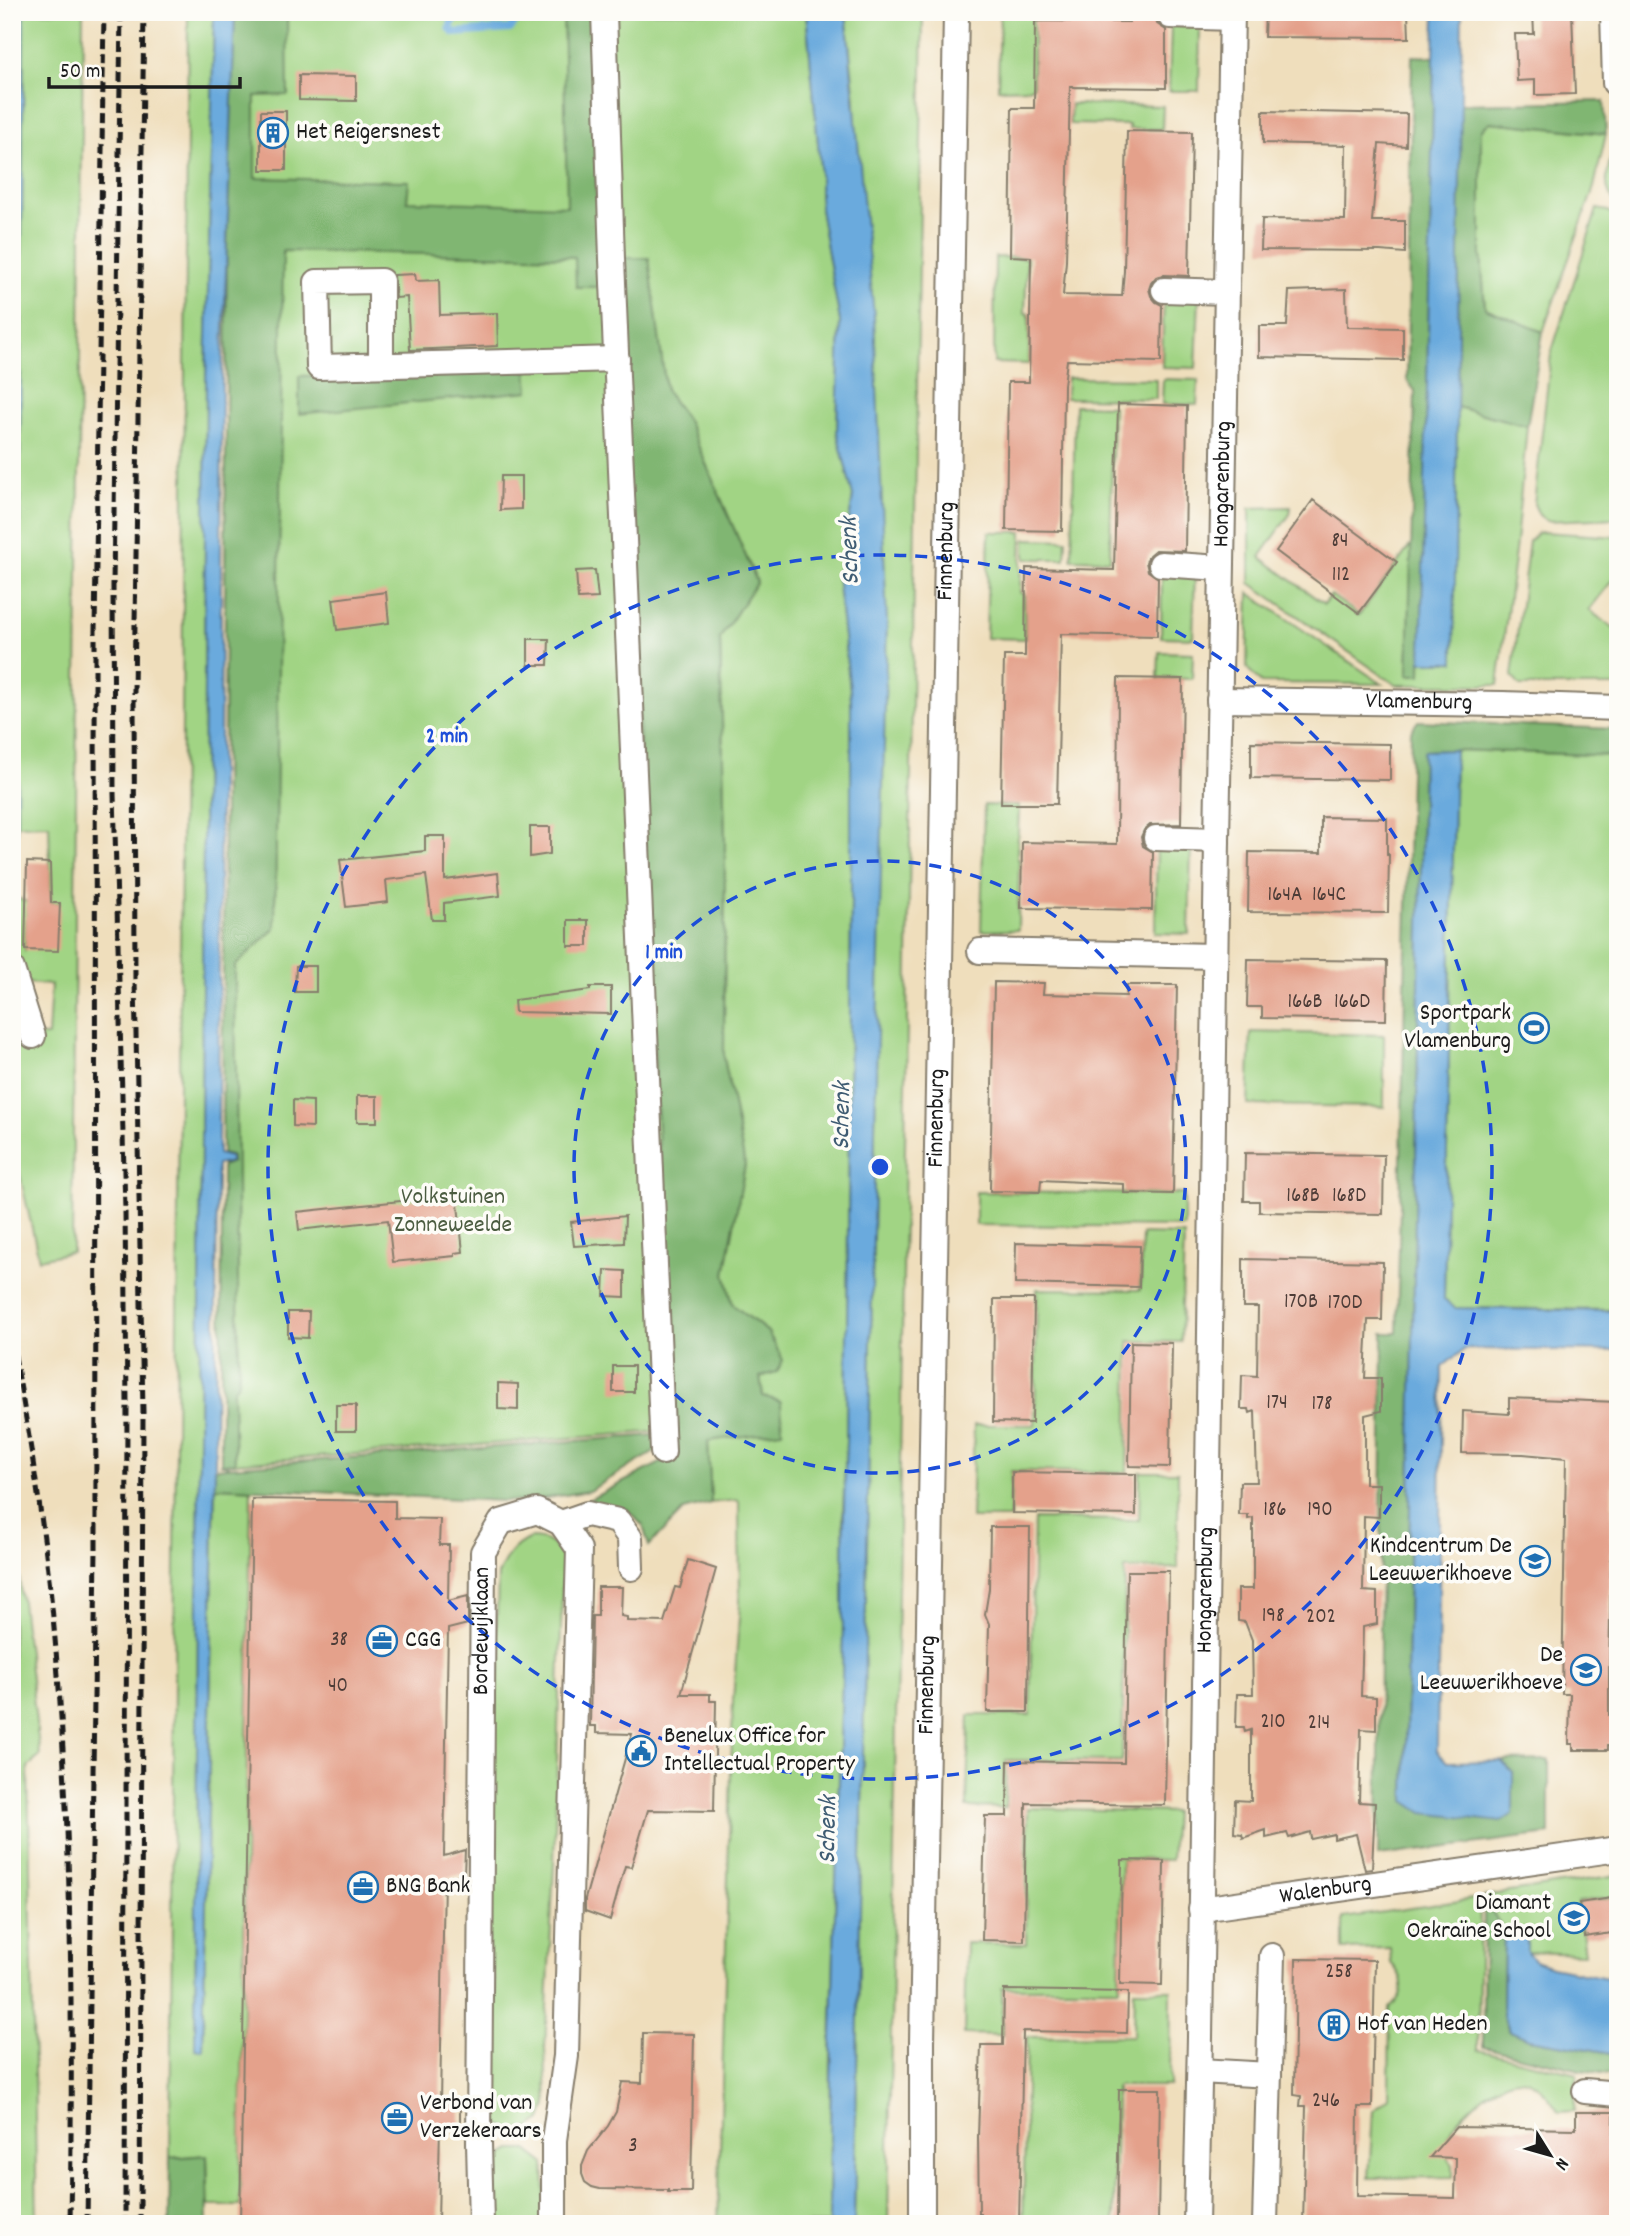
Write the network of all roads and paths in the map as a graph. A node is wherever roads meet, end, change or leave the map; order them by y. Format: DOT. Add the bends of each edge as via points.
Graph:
graph roads {
  1 [pos="604,12"];
  2 [pos="956,12"];
  3 [pos="1613,12"];
  4 [pos="1232,15"];
  5 [pos="1170,16"];
  6 [pos="1618,83"];
  7 [pos="1164,290"];
  8 [pos="1227,292"];
  9 [pos="617,359"];
  10 [pos="381,365"];
  11 [pos="1161,564"];
  12 [pos="1222,568"];
  13 [pos="1219,700"];
  14 [pos="1618,708"];
  15 [pos="1156,838"];
  16 [pos="1217,840"];
  17 [pos="980,951"];
  18 [pos="1215,956"];
  19 [pos="12,969"];
  20 [pos="33,1036"];
  21 [pos="663,1452"];
  22 [pos="561,1523"];
  23 [pos="631,1568"];
  24 [pos="1618,1849"];
  25 [pos="1201,1909"];
  26 [pos="1272,1956"];
  27 [pos="1200,2071"];
  28 [pos="1269,2075"];
  29 [pos="1585,2091"];
  30 [pos="1618,2094"];
  31 [pos="481,2224"];
  32 [pos="554,2224"];
  33 [pos="922,2224"];
  34 [pos="1196,2224"];
  35 [pos="1265,2224"];
  1 -- 9 [label="street"];
  2 -- 33 [label="street, Finnenburg"];
  3 -- 6 [label="street"];
  4 -- 5 [label="street"];
  4 -- 8 [label="street, Hongarenburg"];
  7 -- 8 [label="street"];
  8 -- 12 [label="street, Hongarenburg"];
  9 -- 10 [label="street"];
  9 -- 21 [label="street"];
  11 -- 12 [label="street"];
  12 -- 13 [label="street, Hongarenburg"];
  13 -- 14 [label="street, Vlamenburg"];
  13 -- 16 [label="street, Hongarenburg"];
  15 -- 16 [label="street"];
  16 -- 18 [label="street, Hongarenburg"];
  17 -- 18 [label="street"];
  18 -- 25 [label="street, Hongarenburg"];
  19 -- 20 [label="street"];
  22 -- 23 [label="street" via="587,1514 618,1521 630,1538"];
  22 -- 31 [label="street, Bordewijklaan" via="537,1511 502,1522 483,1552"];
  22 -- 32 [label="street" via="579,1549 566,2056 554,2140"];
  24 -- 25 [label="street, Walenburg"];
  25 -- 27 [label="street, Hongarenburg"];
  26 -- 28 [label="street"];
  27 -- 28 [label="street"];
  27 -- 34 [label="street, Hongarenburg"];
  28 -- 35 [label="street"];
  29 -- 30 [label="street"];
}
